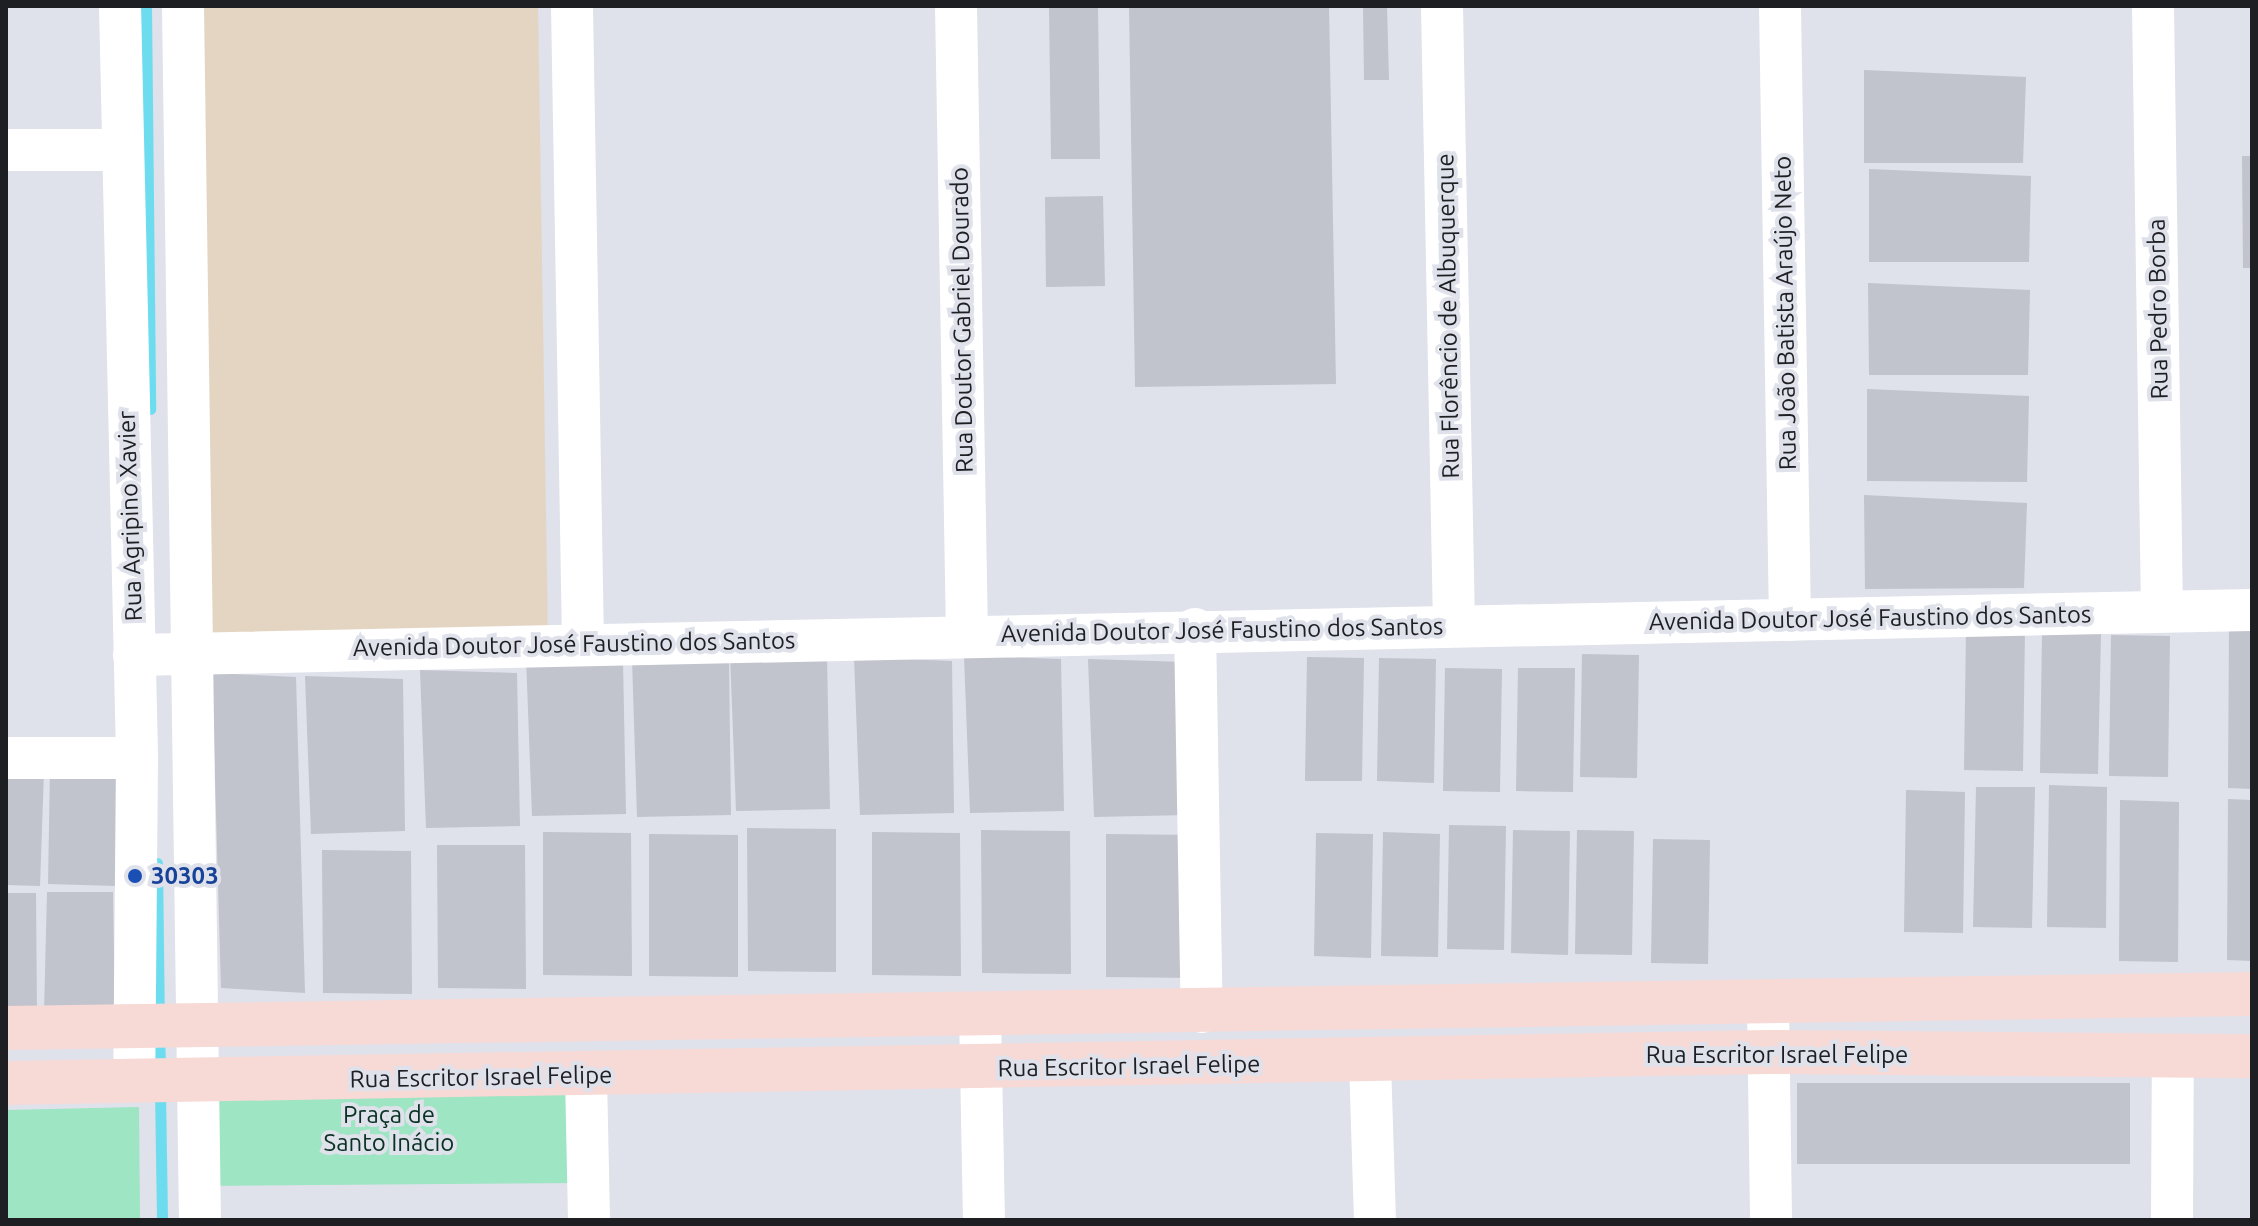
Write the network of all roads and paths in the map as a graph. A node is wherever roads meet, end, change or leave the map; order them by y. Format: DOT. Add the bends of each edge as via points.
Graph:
graph roads {
  1 [pos="120,6"];
  2 [pos="183,6"];
  3 [pos="572,6"];
  4 [pos="956,6"];
  5 [pos="1442,6"];
  6 [pos="1780,6"];
  7 [pos="2153,6"];
  8 [pos="6,150"];
  9 [pos="119,150"];
  10 [pos="2252,610"];
  11 [pos="2162,611"];
  12 [pos="1790,620"];
  13 [pos="1454,626"];
  14 [pos="1195,629"];
  15 [pos="967,634"];
  16 [pos="583,643"];
  17 [pos="163,654"];
  18 [pos="6,758"];
  19 [pos="137,758"];
  20 [pos="2252,994"];
  21 [pos="1768,1003"];
  22 [pos="1202,1012"];
  23 [pos="980,1013"];
  24 [pos="201,1023"];
  25 [pos="135,1026"];
  26 [pos="6,1028"];
  27 [pos="1768,1052"];
  28 [pos="2173,1056"];
  29 [pos="2252,1056"];
  30 [pos="1370,1062"];
  31 [pos="981,1069"];
  32 [pos="586,1076"];
  33 [pos="199,1079"];
  34 [pos="134,1080"];
  35 [pos="6,1083"];
  36 [pos="200,1220"];
  37 [pos="589,1220"];
  38 [pos="984,1220"];
  39 [pos="1375,1220"];
  40 [pos="1771,1220"];
  41 [pos="2172,1220"];
  1 -- 9 [label="street, Rua Agripino Xavier"];
  2 -- 17 [label="street"];
  3 -- 16 [label="street"];
  4 -- 15 [label="street, Rua Doutor Gabriel Dourado"];
  5 -- 13 [label="street, Rua Florêncio de Albuquerque"];
  6 -- 12 [label="street, Rua João Batista Araújo Neto"];
  7 -- 11 [label="street, Rua Pedro Borba"];
  8 -- 9 [label="street"];
  9 -- 17 [label="street, Rua Agripino Xavier"];
  10 -- 11 [label="street, Avenida Doutor José Faustino dos Santos"];
  11 -- 12 [label="street, Avenida Doutor José Faustino dos Santos"];
  12 -- 13 [label="street, Avenida Doutor José Faustino dos Santos"];
  13 -- 14 [label="street, Avenida Doutor José Faustino dos Santos"];
  14 -- 15 [label="street, Avenida Doutor José Faustino dos Santos"];
  14 -- 22 [label="street"];
  15 -- 16 [label="street, Avenida Doutor José Faustino dos Santos"];
  16 -- 17 [label="street, Avenida Doutor José Faustino dos Santos"];
  17 -- 19 [label="street, Rua Agripino Xavier"];
  17 -- 24 [label="street"];
  18 -- 19 [label="street"];
  19 -- 25 [label="street, Rua Agripino Xavier"];
  20 -- 21 [label="street"];
  21 -- 22 [label="street"];
  21 -- 27 [label="street"];
  22 -- 23 [label="street"];
  23 -- 24 [label="street"];
  23 -- 31 [label="street"];
  24 -- 25 [label="street"];
  24 -- 33 [label="street"];
  25 -- 26 [label="street"];
  25 -- 34 [label="street, Rua Agripino Xavier"];
  27 -- 28 [label="street, Rua Escritor Israel Felipe"];
  27 -- 30 [label="street, Rua Escritor Israel Felipe"];
  27 -- 40 [label="street"];
  28 -- 29 [label="street, Rua Escritor Israel Felipe"];
  28 -- 41 [label="street"];
  30 -- 31 [label="street, Rua Escritor Israel Felipe"];
  30 -- 39 [label="street"];
  31 -- 32 [label="street, Rua Escritor Israel Felipe"];
  31 -- 38 [label="street"];
  32 -- 33 [label="street, Rua Escritor Israel Felipe"];
  32 -- 37 [label="street"];
  33 -- 34 [label="street, Rua Escritor Israel Felipe"];
  33 -- 36 [label="street"];
  34 -- 35 [label="street, Rua Escritor Israel Felipe"];
}
